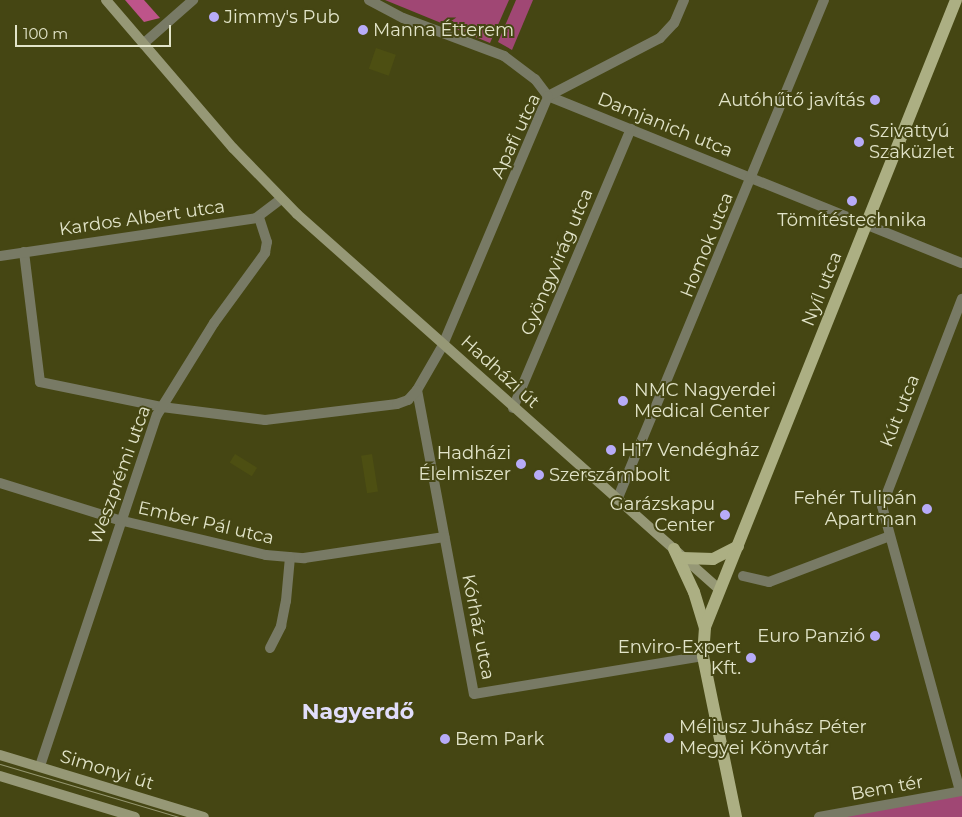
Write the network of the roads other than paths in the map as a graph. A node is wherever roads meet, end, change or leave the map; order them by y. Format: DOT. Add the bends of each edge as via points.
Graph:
graph roads {
  1 [pos="106,0"];
  2 [pos="193,0"];
  3 [pos="369,0"];
  4 [pos="684,0"];
  5 [pos="824,0"];
  6 [pos="956,0"];
  7 [pos="143,44"];
  8 [pos="548,96"];
  9 [pos="631,129"];
  10 [pos="752,178"];
  11 [pos="281,199"];
  12 [pos="259,218"];
  13 [pos="867,224"];
  14 [pos="24,252"];
  15 [pos="0,256"];
  16 [pos="962,263"];
  17 [pos="962,299"];
  18 [pos="443,345"];
  19 [pos="417,390"];
  20 [pos="162,407"];
  21 [pos="513,408"];
  22 [pos="0,482"];
  23 [pos="617,500"];
  24 [pos="119,520"];
  25 [pos="890,536"];
  26 [pos="444,537"];
  27 [pos="738,546"];
  28 [pos="678,553"];
  29 [pos="290,557"];
  30 [pos="743,576"];
  31 [pos="720,590"];
  32 [pos="705,627"];
  33 [pos="270,648"];
  34 [pos="703,656"];
  35 [pos="0,755"];
  36 [pos="40,766"];
  37 [pos="0,776"];
  38 [pos="961,791"];
  39 [pos="107,813"];
  40 [pos="135,817"];
  41 [pos="204,817"];
  42 [pos="736,817"];
  43 [pos="819,817"];
  1 -- 7 [label="street, Hadházi út"];
  2 -- 7 [label="street"];
  3 -- 8 [label="street, Damjanich utca" via="403,18 504,56 535,79"];
  4 -- 8 [label="street, Apafi utca" via="674,23 660,38"];
  5 -- 10 [label="street, Homok utca"];
  6 -- 13 [label="main road, Nyíl utca"];
  7 -- 11 [label="street, Hadházi út"];
  8 -- 9 [label="street, Damjanich utca"];
  8 -- 18 [label="street, Apafi utca"];
  9 -- 10 [label="street, Damjanich utca"];
  9 -- 21 [label="street, Gyöngyvirág utca"];
  10 -- 13 [label="street, Damjanich utca"];
  10 -- 23 [label="street, Homok utca"];
  11 -- 12 [label="street"];
  11 -- 18 [label="street, Hadházi út"];
  12 -- 14 [label="street, Kardos Albert utca"];
  12 -- 20 [label="street, Weszprémi utca" via="268,242 266,251 214,323"];
  13 -- 16 [label="street, Damjanich utca"];
  13 -- 27 [label="main road, Nyíl utca"];
  14 -- 15 [label="street, Kardos Albert utca"];
  14 -- 20 [label="street" via="40,382"];
  17 -- 25 [label="street, Kút utca" via="883,499"];
  18 -- 19 [label="street"];
  18 -- 21 [label="street, Hadházi út"];
  19 -- 20 [label="street" via="408,400 397,404 265,420"];
  19 -- 26 [label="street, Kórház utca"];
  20 -- 24 [label="street, Weszprémi utca"];
  21 -- 23 [label="street, Hadházi út"];
  22 -- 24 [label="street, Ember Pál utca"];
  23 -- 28 [label="street, Hadházi út"];
  24 -- 29 [label="street, Ember Pál utca" via="266,555"];
  24 -- 36 [label="street, Weszprémi utca"];
  25 -- 30 [label="street" via="769,582"];
  25 -- 38 [label="street, Kút utca"];
  26 -- 29 [label="street, Ember Pál utca" via="338,554"];
  26 -- 34 [label="street, Kórház utca" via="474,694"];
  27 -- 28 [label="main road" via="708,560"];
  27 -- 31 [label="main road, Nyíl utca"];
  28 -- 31 [label="street, Hadházi út"];
  28 -- 32 [label="main road"];
  29 -- 33 [label="street, Ember Pál utca" via="284,610"];
  31 -- 32 [label="main road"];
  32 -- 34 [label="main road"];
  34 -- 42 [label="main road"];
  35 -- 36 [label="street, Simonyi út"];
  36 -- 41 [label="street, Simonyi út"];
  37 -- 39 [label="street, Simonyi út"];
  38 -- 43 [label="street, Bem tér"];
  39 -- 40 [label="street, Simonyi út"];
}
